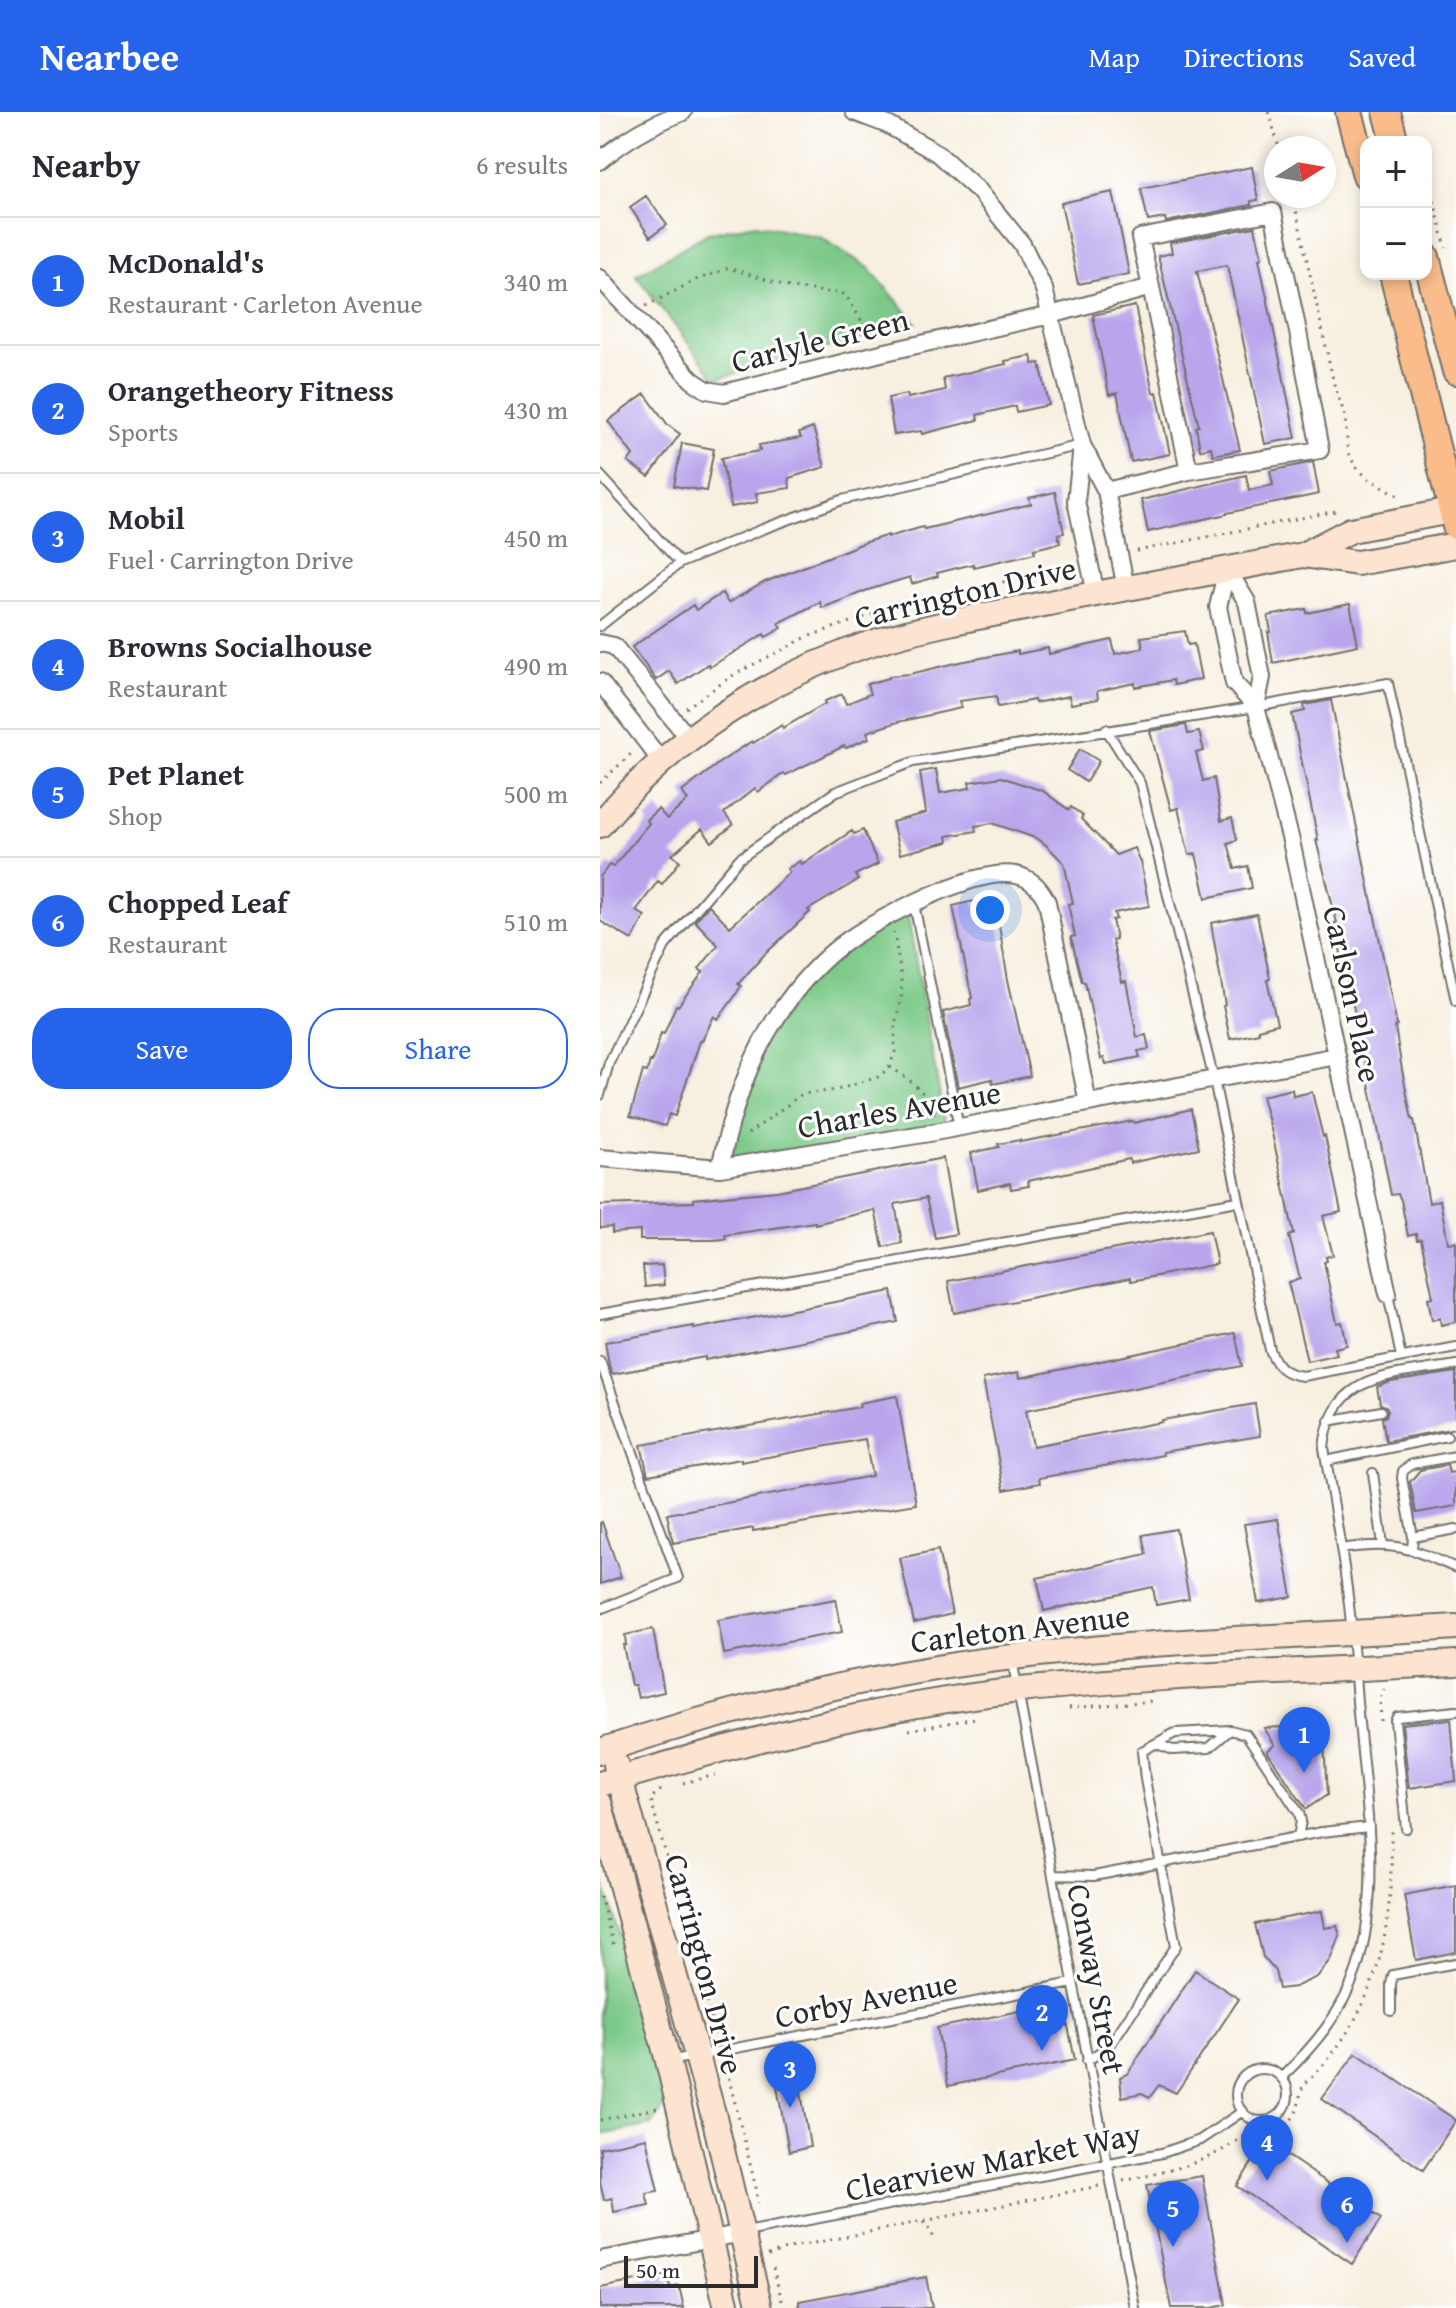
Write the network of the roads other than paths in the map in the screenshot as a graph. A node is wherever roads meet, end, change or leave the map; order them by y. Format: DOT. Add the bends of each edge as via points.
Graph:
graph roads {
  1 [pos="683,112"];
  2 [pos="854,112"];
  3 [pos="1349,112"];
  4 [pos="1387,112"];
  5 [pos="1393,136"];
  6 [pos="1360,153"];
  7 [pos="600,161"];
  8 [pos="1437,254"];
  9 [pos="600,278"];
  10 [pos="1395,280"];
  11 [pos="1151,287"];
  12 [pos="1051,315"];
  13 [pos="1456,371"];
  14 [pos="1082,445"];
  15 [pos="1189,471"];
  16 [pos="600,475"];
  17 [pos="1106,491"];
  18 [pos="1455,516"];
  19 [pos="1456,545"];
  20 [pos="1303,555"];
  21 [pos="680,563"];
  22 [pos="1227,569"];
  23 [pos="1126,588"];
  24 [pos="1096,594"];
  25 [pos="600,626"];
  26 [pos="600,643"];
  27 [pos="600,682"];
  28 [pos="1256,707"];
  29 [pos="1106,729"];
  30 [pos="690,740"];
  31 [pos="651,757"];
  32 [pos="600,825"];
  33 [pos="914,903"];
  34 [pos="1456,1001"];
  35 [pos="1337,1056"];
  36 [pos="1214,1080"];
  37 [pos="600,1095"];
  38 [pos="1088,1103"];
  39 [pos="959,1127"];
  40 [pos="600,1158"];
  41 [pos="720,1168"];
  42 [pos="1238,1201"];
  43 [pos="1388,1294"];
  44 [pos="600,1314"];
  45 [pos="1456,1347"];
  46 [pos="1401,1357"];
  47 [pos="600,1361"];
  48 [pos="1456,1365"];
  49 [pos="1381,1411"];
  50 [pos="1329,1421"];
  51 [pos="1447,1436"];
  52 [pos="1456,1456"];
  53 [pos="1326,1461"];
  54 [pos="1373,1473"];
  55 [pos="1456,1529"];
  56 [pos="1413,1537"];
  57 [pos="1383,1545"];
  58 [pos="1341,1549"];
  59 [pos="1412,1549"];
  60 [pos="1456,1568"];
  61 [pos="600,1609"];
  62 [pos="1456,1627"];
  63 [pos="1352,1634"];
  64 [pos="1012,1658"];
  65 [pos="1456,1663"];
  66 [pos="1354,1669"];
  67 [pos="1018,1690"];
  68 [pos="1456,1711"];
  69 [pos="1230,1730"];
  70 [pos="603,1744"];
  71 [pos="1157,1744"];
  72 [pos="610,1781"];
  73 [pos="600,1805"];
  74 [pos="1369,1827"];
  75 [pos="1406,1828"];
  76 [pos="1298,1837"];
  77 [pos="1161,1863"];
  78 [pos="1053,1875"];
  79 [pos="1456,1963"];
  80 [pos="1073,1983"];
  81 [pos="1391,2011"];
  82 [pos="698,2056"];
  83 [pos="668,2061"];
  84 [pos="1087,2061"];
  85 [pos="1282,2077"];
  86 [pos="1243,2111"];
  87 [pos="1107,2163"];
  88 [pos="743,2233"];
  89 [pos="711,2239"];
  90 [pos="600,2260"];
  91 [pos="727,2308"];
  92 [pos="760,2308"];
  93 [pos="1135,2308"];
  1 -- 7 [label="street" via="641,130"];
  2 -- 12 [label="street" via="937,153 979,191 1022,244"];
  3 -- 6 [label="main road"];
  4 -- 5 [label="main road"];
  8 -- 13 [label="main road"];
  9 -- 12 [label="street, Carlyle Green" via="692,380 714,392 733,392"];
  10 -- 18 [label="main road"];
  11 -- 12 [label="street, Carlyle Green"];
  11 -- 15 [label="street"];
  11 -- 15 [label="street" via="1140,238 1273,212 1320,450"];
  12 -- 14 [label="street"];
  14 -- 17 [label="street"];
  14 -- 21 [label="lane" via="842,500"];
  14 -- 24 [label="street" via="1076,501"];
  15 -- 17 [label="street"];
  16 -- 21 [label="lane"];
  17 -- 23 [label="street"];
  18 -- 20 [label="street, Carrington Drive" via="1351,530"];
  19 -- 20 [label="street, Carrington Drive" via="1357,563"];
  20 -- 22 [label="street, Carrington Drive"];
  21 -- 25 [label="lane"];
  22 -- 23 [label="street, Carrington Drive"];
  22 -- 28 [label="street, Carlson Place" via="1247,602 1262,677"];
  22 -- 28 [label="street, Carlson Place" via="1218,607 1234,683"];
  23 -- 24 [label="street, Carrington Drive"];
  24 -- 30 [label="street, Carrington Drive" via="873,643 766,688"];
  26 -- 30 [label="street" via="614,646"];
  27 -- 31 [label="street"];
  28 -- 29 [label="lane"];
  28 -- 34 [label="lane" via="1388,683"];
  28 -- 35 [label="street, Carlson Place"];
  29 -- 36 [label="lane" via="1140,783"];
  29 -- 37 [label="lane" via="913,762 835,792 739,859 665,946 609,1063"];
  30 -- 31 [label="street, Carrington Drive"];
  31 -- 32 [label="street, Carrington Drive" via="642,779"];
  33 -- 38 [label="street" via="945,889 1004,875 1027,879 1043,893"];
  33 -- 39 [label="lane"];
  33 -- 41 [label="street" via="847,941 779,1013 734,1106"];
  35 -- 36 [label="street, Charles Avenue"];
  35 -- 43 [label="street, Carlson Place"];
  36 -- 38 [label="street, Charles Avenue"];
  36 -- 42 [label="lane"];
  38 -- 39 [label="street, Charles Avenue"];
  39 -- 41 [label="street, Charles Avenue"];
  40 -- 41 [label="street, Charles Avenue"];
  42 -- 44 [label="lane"];
  42 -- 46 [label="lane" via="1270,1350 1284,1372 1303,1376"];
  43 -- 46 [label="lane"];
  45 -- 46 [label="lane"];
  47 -- 61 [label="lane" via="678,1578"];
  48 -- 50 [label="lane" via="1358,1385"];
  49 -- 50 [label="lane"];
  50 -- 53 [label="lane"];
  51 -- 53 [label="lane"];
  52 -- 56 [label="lane" via="1412,1464 1403,1471"];
  53 -- 58 [label="lane"];
  54 -- 57 [label="lane"];
  55 -- 56 [label="lane"];
  56 -- 59 [label="lane"];
  57 -- 58 [label="lane"];
  57 -- 59 [label="lane"];
  58 -- 63 [label="lane"];
  59 -- 60 [label="lane"];
  62 -- 63 [label="street, Carleton Avenue"];
  63 -- 64 [label="street, Carleton Avenue"];
  63 -- 66 [label="lane"];
  64 -- 67 [label="lane, Conway Street"];
  64 -- 70 [label="street, Carleton Avenue" via="861,1682"];
  65 -- 66 [label="street, Carleton Avenue"];
  66 -- 67 [label="street, Carleton Avenue"];
  66 -- 74 [label="lane"];
  67 -- 72 [label="street, Carleton Avenue" via="822,1725"];
  67 -- 78 [label="lane, Conway Street"];
  68 -- 75 [label="lane" via="1395,1721"];
  69 -- 71 [label="lane" via="1175,1733"];
  69 -- 71 [label="lane" via="1209,1748 1173,1750"];
  69 -- 76 [label="lane" via="1246,1734 1299,1813"];
  70 -- 72 [label="street, Carrington Drive"];
  71 -- 77 [label="lane" via="1142,1751"];
  72 -- 82 [label="street, Carrington Drive"];
  73 -- 83 [label="street, Carrington Drive"];
  74 -- 76 [label="lane"];
  74 -- 85 [label="lane" via="1369,1909 1349,1990 1327,2027"];
  76 -- 77 [label="lane"];
  77 -- 78 [label="lane" via="1094,1876"];
  77 -- 84 [label="lane" via="1176,1946 1110,2045"];
  78 -- 80 [label="lane, Conway Street"];
  79 -- 81 [label="lane" via="1393,1975"];
  80 -- 82 [label="lane, Corby Avenue"];
  80 -- 84 [label="lane, Conway Street"];
  82 -- 83 [label="lane, Corby Avenue"];
  82 -- 88 [label="street, Carrington Drive"];
  83 -- 89 [label="street, Carrington Drive"];
  84 -- 87 [label="lane, Conway Street"];
  85 -- 86 [label="lane" via="1261,2069 1246,2075 1237,2090"];
  85 -- 86 [label="lane" via="1288,2094 1282,2112 1258,2120"];
  86 -- 87 [label="lane, Clearview Market Way" via="1200,2140"];
  87 -- 88 [label="lane, Clearview Market Way"];
  87 -- 93 [label="lane, Conway Street"];
  88 -- 89 [label="street"];
  88 -- 92 [label="street, Carrington Drive"];
  89 -- 90 [label="street"];
  89 -- 91 [label="street, Carrington Drive"];
}
